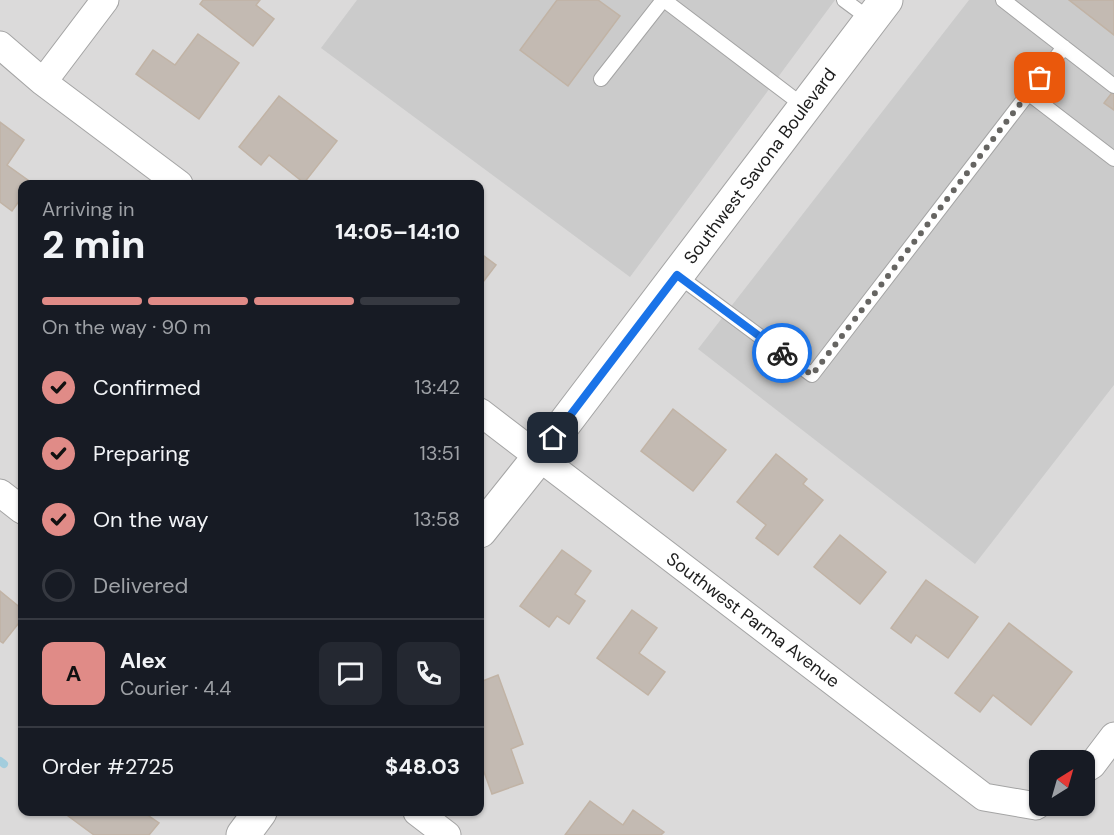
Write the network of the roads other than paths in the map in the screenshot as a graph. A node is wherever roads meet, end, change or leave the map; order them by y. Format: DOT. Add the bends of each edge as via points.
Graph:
graph roads {
  1 [pos="105,0"];
  2 [pos="663,0"];
  3 [pos="844,0"];
  4 [pos="1003,0"];
  5 [pos="878,10"];
  6 [pos="0,45"];
  7 [pos="1064,47"];
  8 [pos="601,79"];
  9 [pos="43,82"];
  10 [pos="1114,86"];
  11 [pos="1028,93"];
  12 [pos="805,107"];
  13 [pos="1114,159"];
  14 [pos="174,180"];
  15 [pos="677,275"];
  16 [pos="484,415"];
  17 [pos="539,457"];
  18 [pos="0,493"];
  19 [pos="18,507"];
  20 [pos="484,526"];
  21 [pos="1114,736"];
  22 [pos="1095,761"];
  23 [pos="1029,804"];
  24 [pos="257,816"];
  25 [pos="422,816"];
  26 [pos="243,835"];
  27 [pos="447,835"];
  1 -- 9 [label="street"];
  2 -- 8 [label="lane"];
  2 -- 12 [label="lane"];
  3 -- 5 [label="lane"];
  4 -- 7 [label="lane"];
  5 -- 12 [label="street, Southwest Savona Boulevard"];
  6 -- 9 [label="street"];
  7 -- 10 [label="lane"];
  7 -- 11 [label="lane"];
  9 -- 14 [label="street"];
  11 -- 13 [label="lane"];
  11 -- 15 [label="lane" via="812,375"];
  12 -- 15 [label="street, Southwest Savona Boulevard"];
  15 -- 17 [label="street, Southwest Savona Boulevard"];
  16 -- 17 [label="street, Southwest Parma Avenue"];
  17 -- 20 [label="street, Southwest Savona Boulevard"];
  17 -- 23 [label="street, Southwest Parma Avenue" via="984,797"];
  18 -- 19 [label="street"];
  21 -- 22 [label="street"];
  24 -- 26 [label="street"];
  25 -- 27 [label="street"];
}
